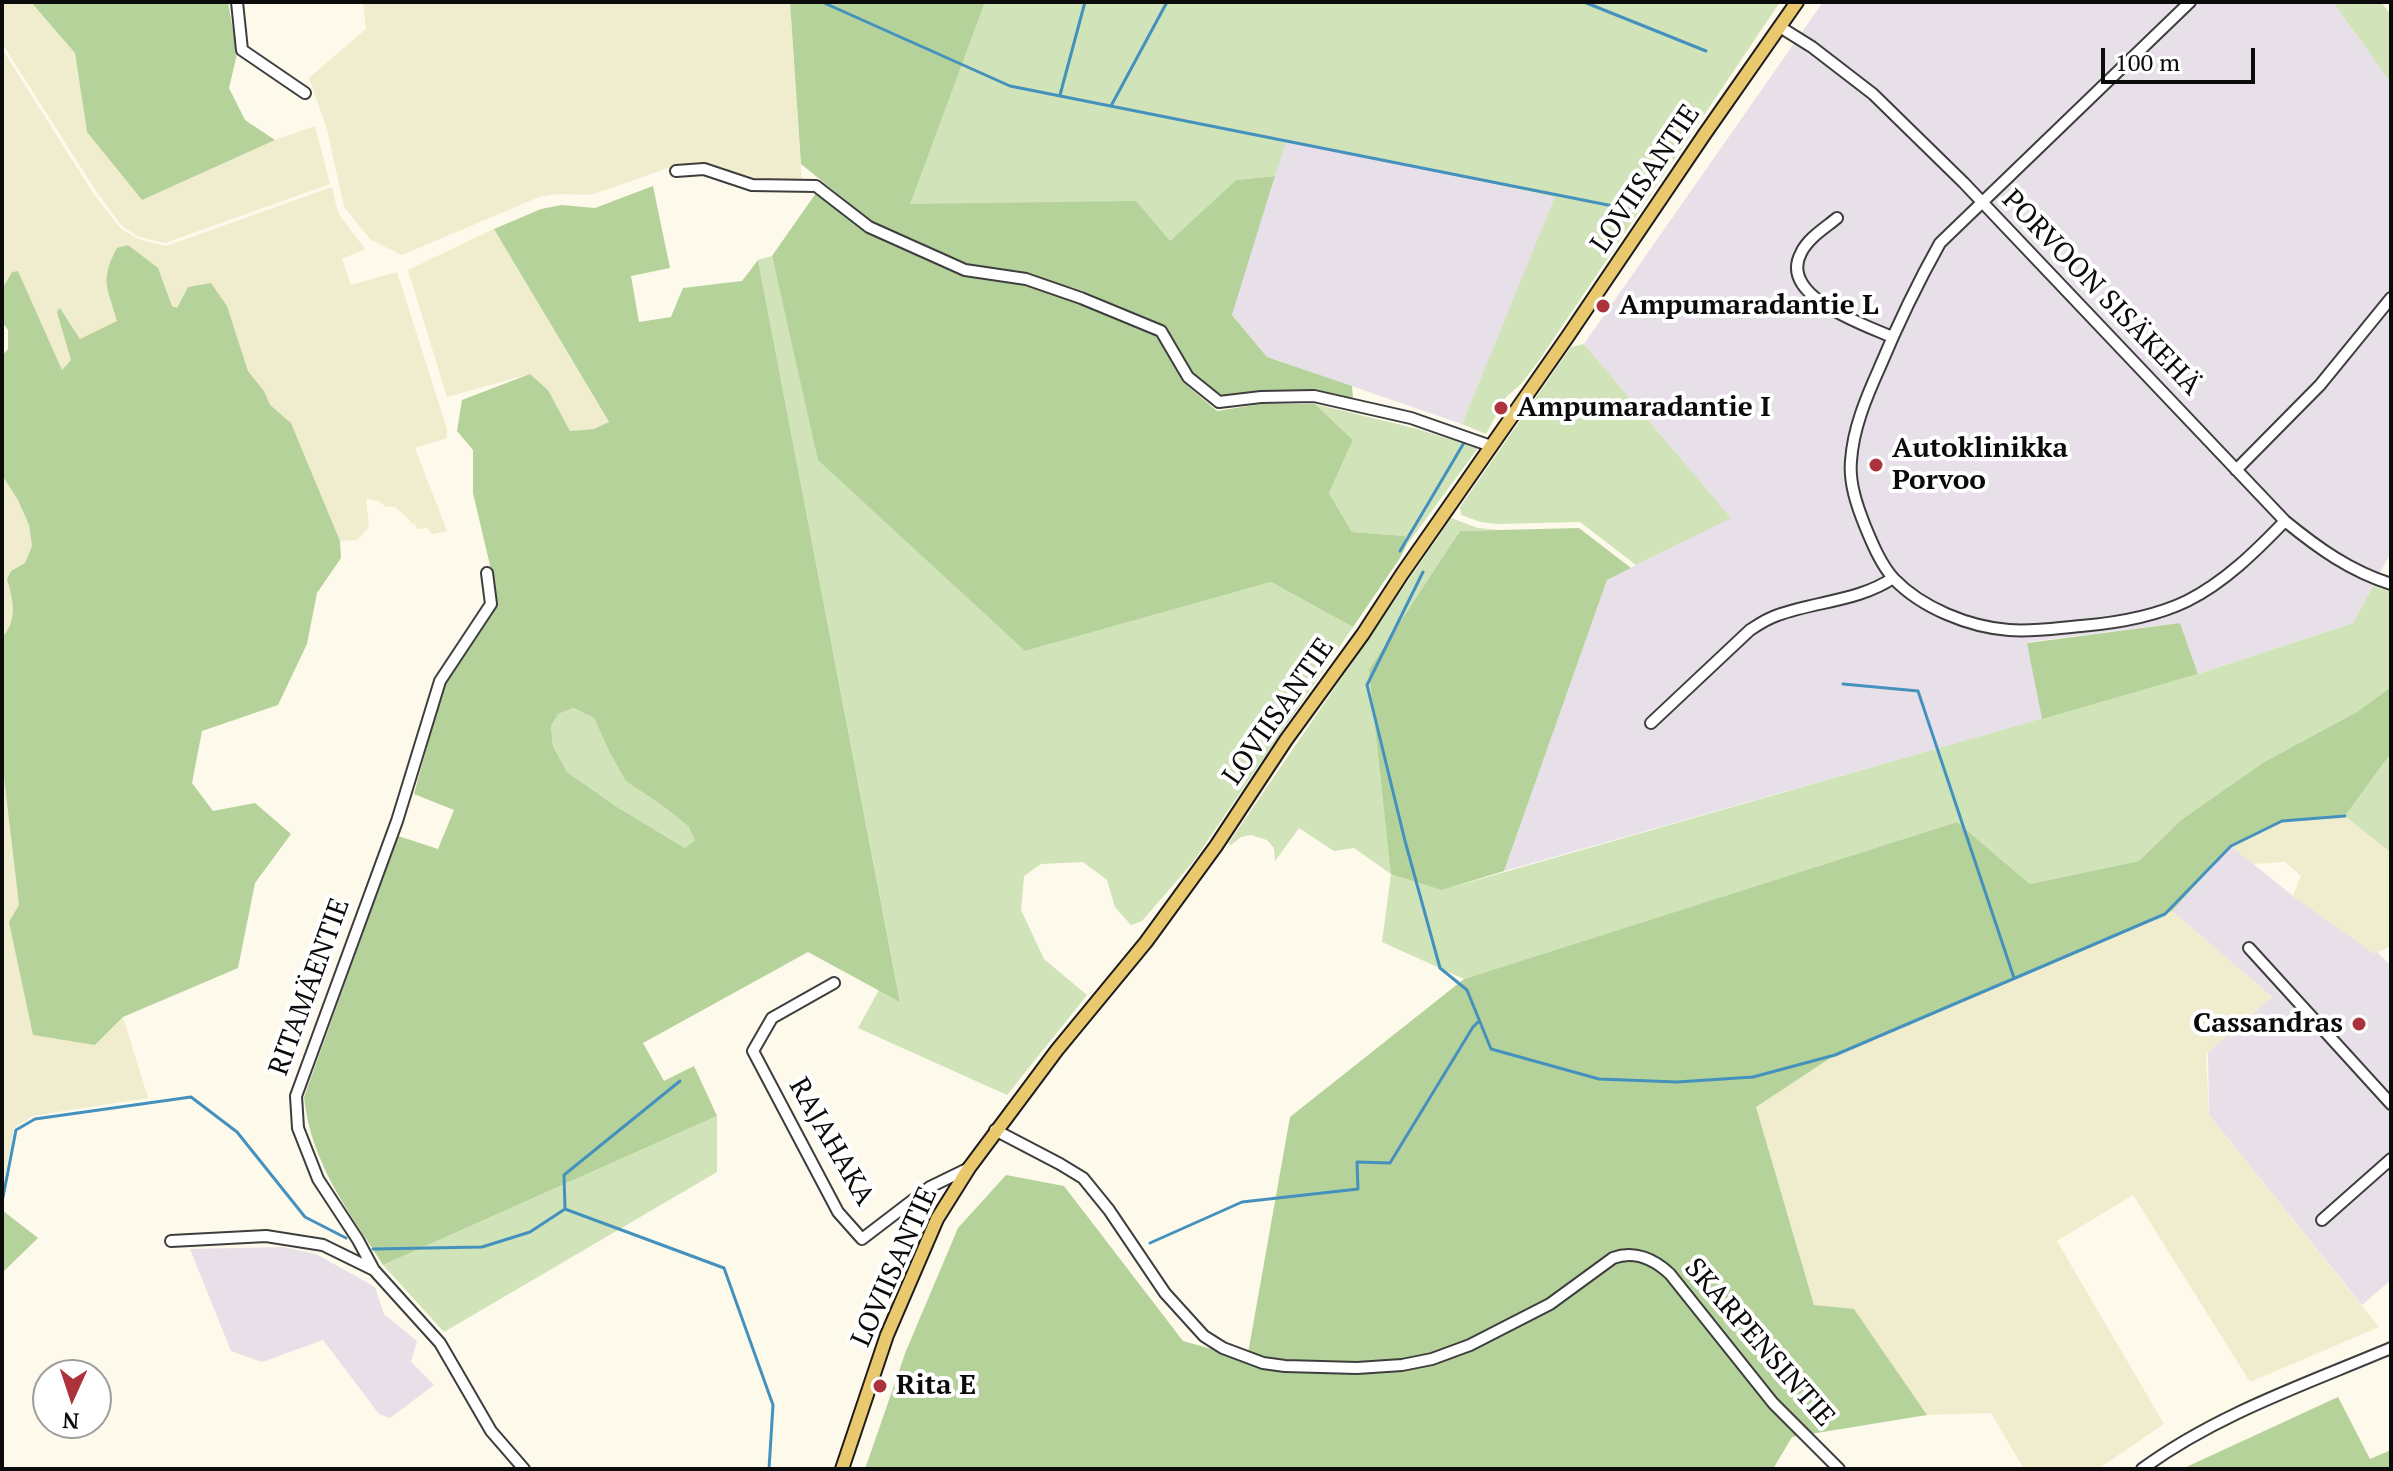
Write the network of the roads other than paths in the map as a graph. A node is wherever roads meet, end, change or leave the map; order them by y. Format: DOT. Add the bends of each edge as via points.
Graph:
graph roads {
  1 [pos="237,2"];
  2 [pos="1797,2"];
  3 [pos="2190,2"];
  4 [pos="1780,27"];
  5 [pos="305,93"];
  6 [pos="676,171"];
  7 [pos="1981,202"];
  8 [pos="1837,218"];
  9 [pos="2391,298"];
  10 [pos="1892,337"];
  11 [pos="1491,446"];
  12 [pos="2236,470"];
  13 [pos="2285,521"];
  14 [pos="487,573"];
  15 [pos="1893,578"];
  16 [pos="2391,584"];
  17 [pos="1651,723"];
  18 [pos="2249,948"];
  19 [pos="834,983"];
  20 [pos="2391,1104"];
  21 [pos="995,1130"];
  22 [pos="2391,1159"];
  23 [pos="969,1168"];
  24 [pos="2322,1220"];
  25 [pos="171,1241"];
  26 [pos="374,1270"];
  27 [pos="2391,1348"];
  28 [pos="524,1469"];
  29 [pos="842,1469"];
  30 [pos="1839,1469"];
  31 [pos="2142,1469"];
  1 -- 5 [label="street" via="242,50"];
  2 -- 4 [label="main road, LOVIISANTIE"];
  3 -- 7 [label="street"];
  4 -- 7 [label="street, PORVOON SISÄKEHÄ" via="1873,94"];
  4 -- 11 [label="main road, LOVIISANTIE"];
  6 -- 11 [label="street" via="704,169 752,185 816,186 869,227 965,270 1026,279 1161,331 1188,377 1219,402 1314,396 1411,418"];
  7 -- 10 [label="street" via="1940,243"];
  7 -- 12 [label="street, PORVOON SISÄKEHÄ"];
  8 -- 10 [label="street" via="1801,251 1796,270 1800,283 1818,301"];
  9 -- 12 [label="street" via="2320,385"];
  10 -- 15 [label="street" via="1860,417 1851,463 1858,508"];
  11 -- 21 [label="main road, LOVIISANTIE" via="1207,858"];
  12 -- 13 [label="street, PORVOON SISÄKEHÄ"];
  13 -- 15 [label="street" via="2213,586 2166,610 2127,620 2038,630 1987,627 1944,613"];
  13 -- 16 [label="street, PORVOON SISÄKEHÄ" via="2342,563"];
  14 -- 26 [label="street, RITAMÄENTIE" via="491,604 440,681 397,821 296,1096 298,1128 318,1179"];
  15 -- 17 [label="street" via="1859,595 1778,615 1757,626"];
  18 -- 20 [label="street"];
  19 -- 23 [label="street, RAJAHAKA" via="772,1018 753,1051 838,1212 862,1239 930,1187"];
  21 -- 23 [label="main road, LOVIISANTIE"];
  21 -- 30 [label="street, SKARPENSINTIE" via="1083,1178 1165,1293 1204,1336 1263,1363 1357,1368 1432,1359 1550,1304 1613,1258 1649,1259 1670,1274 1773,1403"];
  22 -- 24 [label="street"];
  23 -- 29 [label="main road, LOVIISANTIE" via="937,1219 887,1335"];
  25 -- 26 [label="street" via="280,1238 323,1245"];
  26 -- 28 [label="street, RITAMÄENTIE" via="440,1343 491,1431"];
  27 -- 31 [label="street" via="2246,1409"];
}
